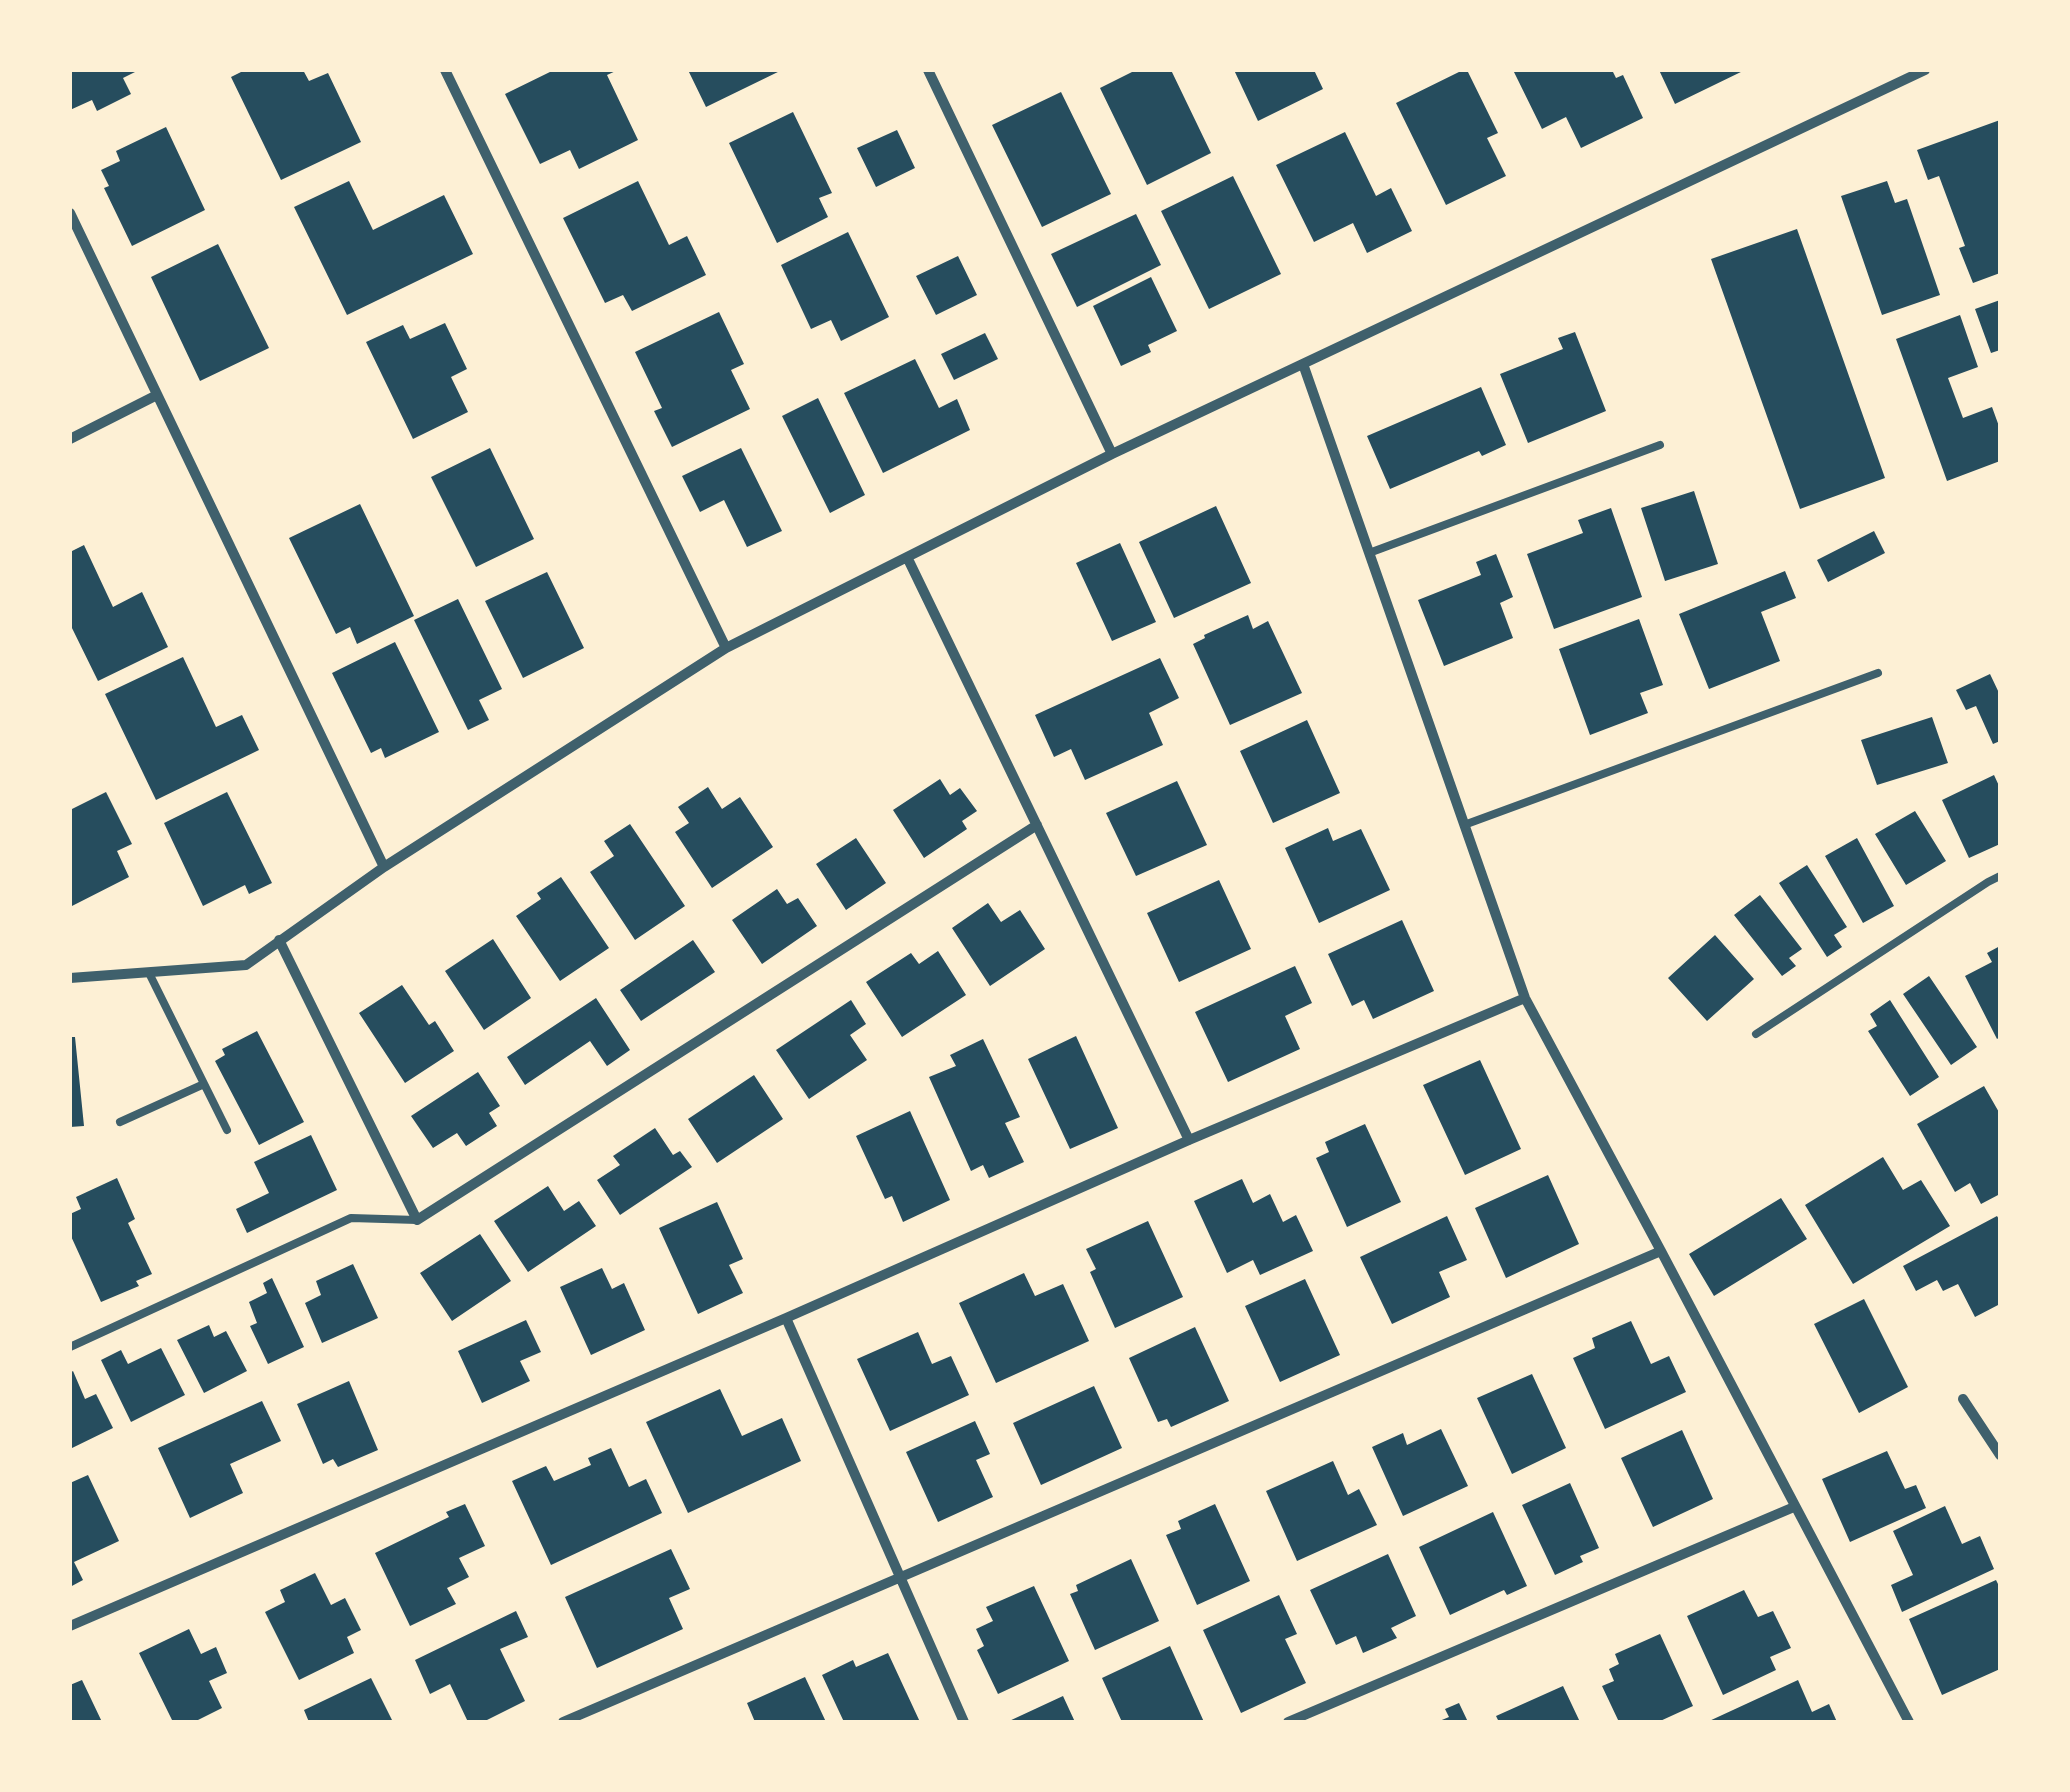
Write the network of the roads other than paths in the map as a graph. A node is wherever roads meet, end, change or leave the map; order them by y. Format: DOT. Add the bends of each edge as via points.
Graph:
graph roads {
  1 [pos="445,70"];
  2 [pos="928,70"];
  3 [pos="1926,70"];
  4 [pos="70,213"];
  5 [pos="1304,364"];
  6 [pos="157,395"];
  7 [pos="70,439"];
  8 [pos="1660,444"];
  9 [pos="1112,454"];
  10 [pos="1370,553"];
  11 [pos="908,557"];
  12 [pos="726,648"];
  13 [pos="1878,673"];
  14 [pos="1036,824"];
  15 [pos="1464,824"];
  16 [pos="384,868"];
  17 [pos="2000,876"];
  18 [pos="279,940"];
  19 [pos="148,972"];
  20 [pos="70,978"];
  21 [pos="1525,998"];
  22 [pos="1756,1034"];
  23 [pos="204,1084"];
  24 [pos="120,1122"];
  25 [pos="227,1130"];
  26 [pos="1190,1140"];
  27 [pos="417,1220"];
  28 [pos="1661,1251"];
  29 [pos="786,1318"];
  30 [pos="70,1347"];
  31 [pos="1963,1399"];
  32 [pos="2000,1455"];
  33 [pos="1794,1507"];
  34 [pos="900,1577"];
  35 [pos="70,1626"];
  36 [pos="563,1722"];
  37 [pos="964,1722"];
  38 [pos="1288,1722"];
  39 [pos="1909,1722"];
  1 -- 12 [label="street"];
  2 -- 9 [label="street"];
  3 -- 5 [label="street"];
  4 -- 6 [label="street"];
  5 -- 9 [label="street"];
  5 -- 10 [label="street"];
  6 -- 7 [label="street"];
  6 -- 16 [label="street"];
  8 -- 10 [label="lane"];
  9 -- 11 [label="street"];
  10 -- 15 [label="street"];
  11 -- 12 [label="street"];
  11 -- 14 [label="street"];
  12 -- 16 [label="street"];
  13 -- 15 [label="lane"];
  14 -- 26 [label="street"];
  14 -- 27 [label="street"];
  15 -- 21 [label="street"];
  16 -- 18 [label="street"];
  17 -- 22 [label="lane"];
  18 -- 19 [label="street" via="246,965"];
  18 -- 27 [label="street"];
  19 -- 20 [label="street"];
  19 -- 23 [label="lane"];
  21 -- 26 [label="street"];
  21 -- 28 [label="street"];
  23 -- 24 [label="lane"];
  23 -- 25 [label="lane"];
  26 -- 29 [label="street"];
  27 -- 30 [label="lane" via="352,1218"];
  28 -- 33 [label="street"];
  28 -- 34 [label="street"];
  29 -- 34 [label="street"];
  29 -- 35 [label="street"];
  31 -- 32 [label="street"];
  33 -- 38 [label="street"];
  33 -- 39 [label="street"];
  34 -- 36 [label="street"];
  34 -- 37 [label="street"];
}
